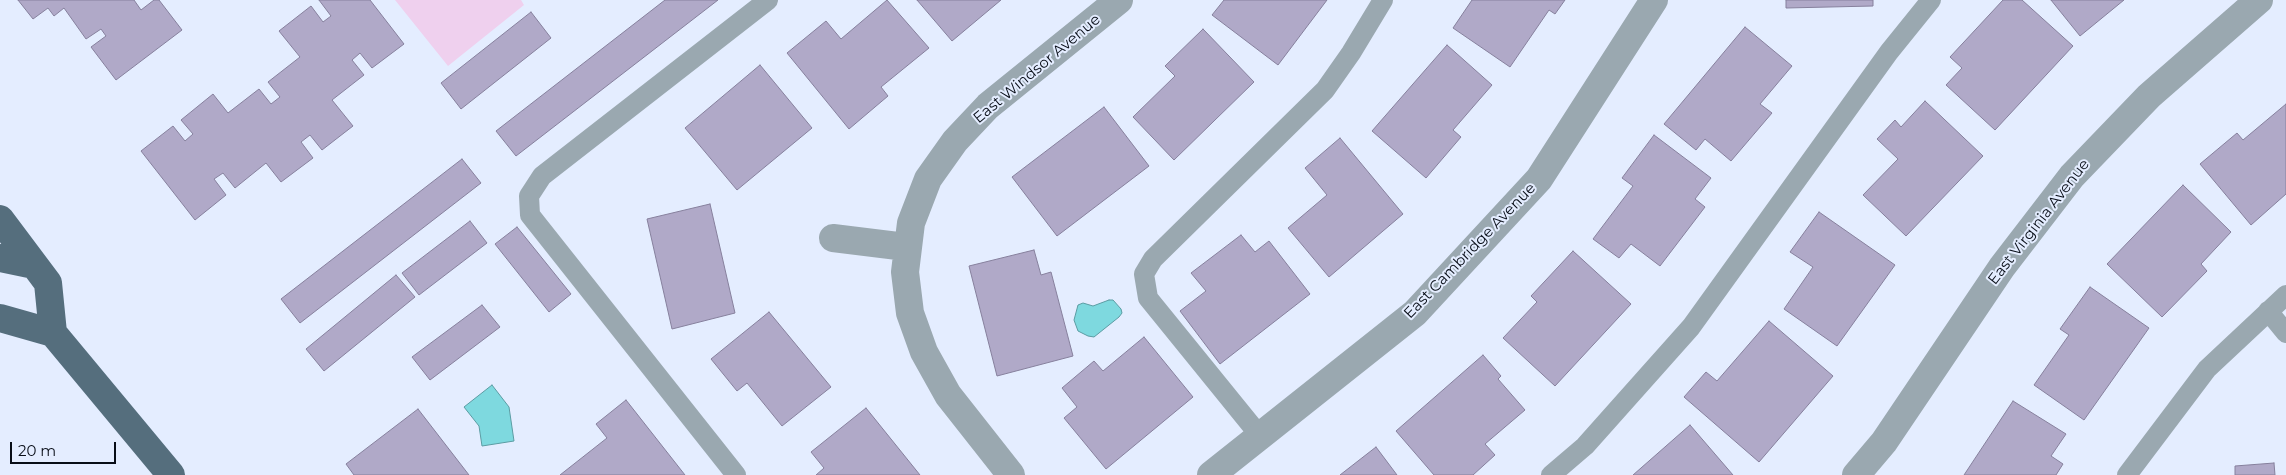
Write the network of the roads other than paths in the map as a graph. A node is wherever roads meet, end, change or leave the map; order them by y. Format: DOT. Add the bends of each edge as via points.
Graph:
graph roads {
  1 [pos="768,0"];
  2 [pos="1119,0"];
  3 [pos="1383,0"];
  4 [pos="1654,0"];
  5 [pos="1931,0"];
  6 [pos="2259,0"];
  7 [pos="0,219"];
  8 [pos="833,238"];
  9 [pos="906,247"];
  10 [pos="0,258"];
  11 [pos="34,265"];
  12 [pos="2286,295"];
  13 [pos="2268,311"];
  14 [pos="0,318"];
  15 [pos="53,333"];
  16 [pos="2286,333"];
  17 [pos="1260,436"];
  18 [pos="171,475"];
  19 [pos="736,475"];
  20 [pos="1011,475"];
  21 [pos="1211,475"];
  22 [pos="1551,475"];
  23 [pos="1856,475"];
  24 [pos="2127,475"];
  1 -- 19 [label="lane" via="542,176 530,196 530,215"];
  2 -- 9 [label="street, East Windsor Avenue" via="988,106 955,141 928,179 911,223"];
  3 -- 17 [label="lane" via="1325,90 1153,259 1144,274 1148,298"];
  4 -- 17 [label="street, East Cambridge Avenue" via="1539,179 1415,313"];
  5 -- 22 [label="lane" via="1889,52 1691,327 1585,446"];
  6 -- 23 [label="street, East Virginia Avenue" via="2149,96 2072,176 2002,266 1884,442"];
  7 -- 11 [label="main road"];
  8 -- 9 [label="street"];
  9 -- 20 [label="street, East Windsor Avenue" via="905,272 910,313 924,352 948,395"];
  10 -- 11 [label="main road"];
  11 -- 15 [label="main road" via="48,283"];
  12 -- 13 [label="lane"];
  13 -- 16 [label="lane"];
  13 -- 24 [label="lane" via="2206,369"];
  14 -- 15 [label="main road"];
  15 -- 18 [label="main road"];
  17 -- 21 [label="street, East Cambridge Avenue"];
}
